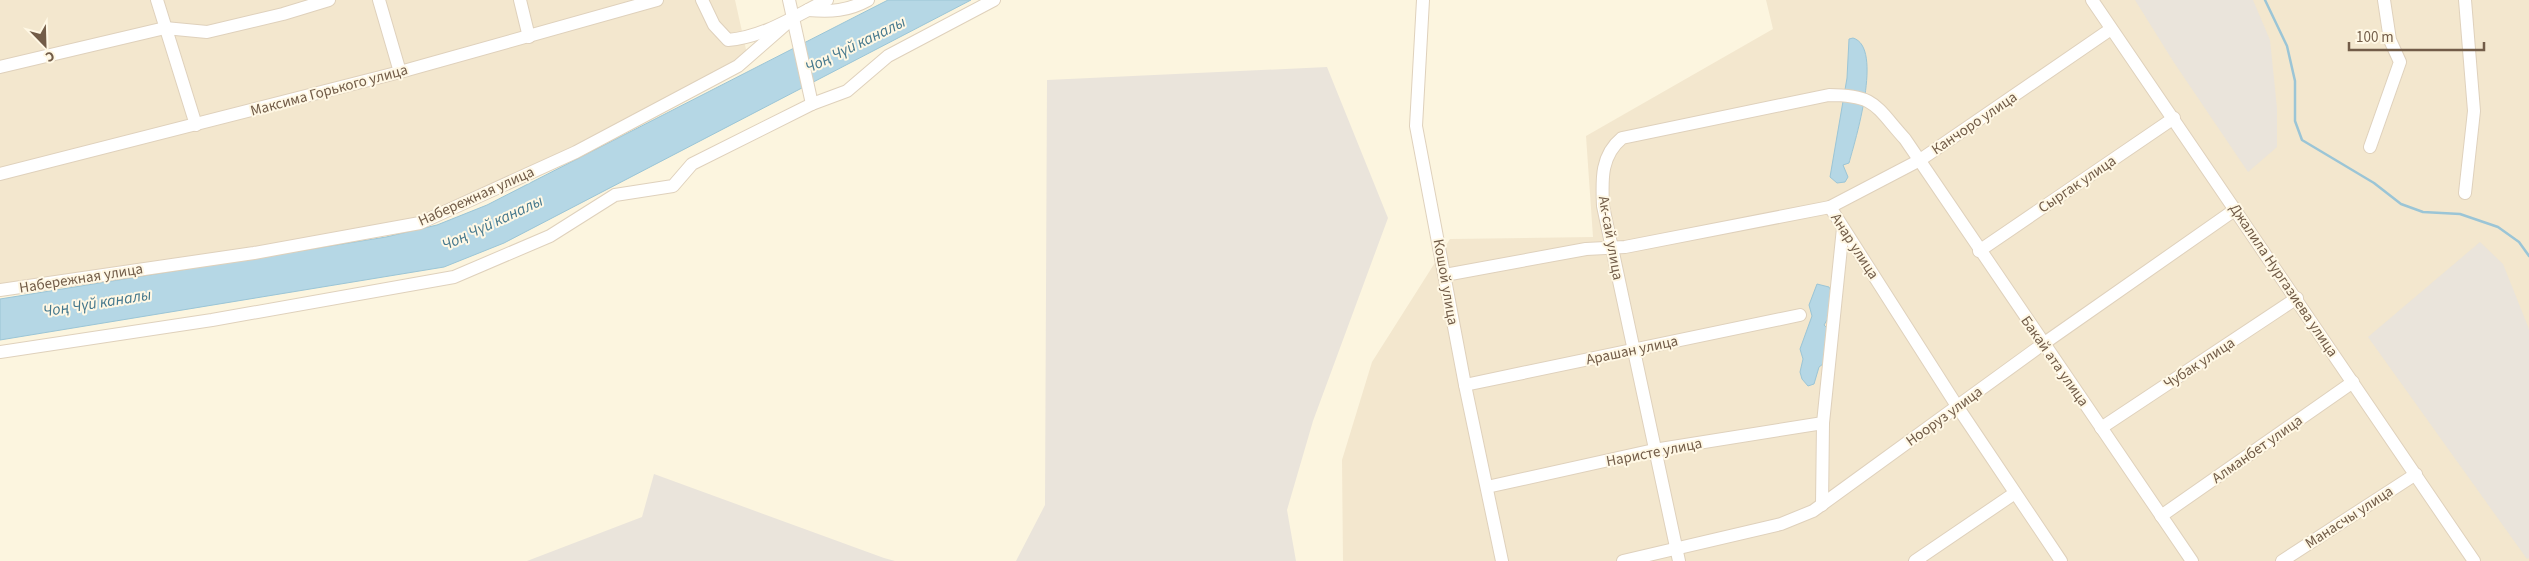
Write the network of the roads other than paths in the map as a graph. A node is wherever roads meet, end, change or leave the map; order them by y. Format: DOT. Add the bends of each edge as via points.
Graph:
graph roads {
  1 [pos="157,0"];
  2 [pos="329,0"];
  3 [pos="379,0"];
  4 [pos="520,0"];
  5 [pos="656,0"];
  6 [pos="702,0"];
  7 [pos="789,0"];
  8 [pos="827,0"];
  9 [pos="868,0"];
  10 [pos="994,0"];
  11 [pos="1423,0"];
  12 [pos="2092,0"];
  13 [pos="2384,0"];
  14 [pos="2465,0"];
  15 [pos="807,10"];
  16 [pos="794,17"];
  17 [pos="165,28"];
  18 [pos="2111,29"];
  19 [pos="529,37"];
  20 [pos="0,68"];
  21 [pos="400,72"];
  22 [pos="811,100"];
  23 [pos="2174,118"];
  24 [pos="196,125"];
  25 [pos="2370,147"];
  26 [pos="1920,160"];
  27 [pos="0,174"];
  28 [pos="2465,193"];
  29 [pos="1830,207"];
  30 [pos="2236,210"];
  31 [pos="1843,228"];
  32 [pos="1612,248"];
  33 [pos="1979,251"];
  34 [pos="1445,274"];
  35 [pos="0,290"];
  36 [pos="2297,298"];
  37 [pos="1800,315"];
  38 [pos="2043,344"];
  39 [pos="1634,350"];
  40 [pos="0,352"];
  41 [pos="2353,382"];
  42 [pos="1464,385"];
  43 [pos="1957,406"];
  44 [pos="1823,423"];
  45 [pos="2101,428"];
  46 [pos="1654,450"];
  47 [pos="2416,474"];
  48 [pos="1487,487"];
  49 [pos="2015,493"];
  50 [pos="1822,506"];
  51 [pos="2161,516"];
  52 [pos="1678,555"];
  53 [pos="2472,560"];
  54 [pos="1502,561"];
  55 [pos="1623,561"];
  56 [pos="1915,561"];
  57 [pos="2062,561"];
  58 [pos="2192,561"];
  59 [pos="2282,561"];
  1 -- 17 [label="street"];
  2 -- 17 [label="street" via="206,32"];
  3 -- 21 [label="street"];
  4 -- 19 [label="street"];
  5 -- 19 [label="street, Максима Горького улица"];
  6 -- 16 [label="street" via="714,25 728,40 767,31"];
  7 -- 16 [label="street"];
  8 -- 15 [label="street"];
  9 -- 15 [label="street" via="852,9"];
  10 -- 22 [label="street" via="888,56 847,91"];
  11 -- 34 [label="street, Кошой улица" via="1416,126"];
  12 -- 18 [label="street, Джалила Нургазиева улица"];
  13 -- 25 [label="street" via="2390,40 2400,62"];
  14 -- 28 [label="street" via="2474,111"];
  15 -- 16 [label="street"];
  16 -- 22 [label="street"];
  16 -- 35 [label="street, Набережная улица" via="738,66 576,152 420,223 254,253"];
  17 -- 20 [label="street"];
  17 -- 24 [label="street"];
  18 -- 23 [label="street, Джалила Нургазиева улица"];
  18 -- 26 [label="street, Канчоро улица"];
  19 -- 21 [label="street, Максима Горького улица"];
  21 -- 24 [label="street, Максима Горького улица"];
  22 -- 40 [label="street" via="692,164 673,186 615,195 550,236 454,277 212,320"];
  23 -- 30 [label="street, Джалила Нургазиева улица"];
  23 -- 33 [label="street, Сыргак улица"];
  24 -- 27 [label="street, Максима Горького улица"];
  26 -- 29 [label="street, Канчоро улица"];
  26 -- 32 [label="street, Ак-сай улица" via="1905,138 1870,100 1854,95 1829,95 1622,138 1609,152 1602,177 1603,206"];
  26 -- 33 [label="street, Бакай ата улица"];
  29 -- 31 [label="street, Анар улица"];
  29 -- 32 [label="street, Анар улица"];
  30 -- 36 [label="street, Джалила Нургазиева улица"];
  30 -- 38 [label="street, Нооруз улица"];
  31 -- 43 [label="street, Анар улица"];
  31 -- 44 [label="street"];
  32 -- 34 [label="street, Анар улица" via="1586,249"];
  32 -- 39 [label="street, Ак-сай улица"];
  33 -- 38 [label="street, Бакай ата улица"];
  34 -- 42 [label="street, Кошой улица"];
  36 -- 41 [label="street, Джалила Нургазиева улица"];
  36 -- 45 [label="street, Чубак улица"];
  37 -- 39 [label="street, Арашан улица"];
  38 -- 43 [label="street, Нооруз улица"];
  38 -- 45 [label="street, Бакай ата улица"];
  39 -- 42 [label="street, Арашан улица"];
  39 -- 46 [label="street, Ак-сай улица"];
  41 -- 47 [label="street, Джалила Нургазиева улица"];
  41 -- 51 [label="street, Алманбет улица"];
  42 -- 48 [label="street, Кошой улица"];
  43 -- 49 [label="street, Анар улица"];
  43 -- 50 [label="street, Нооруз улица"];
  44 -- 46 [label="street, Наристе улица"];
  44 -- 50 [label="street"];
  45 -- 51 [label="street, Бакай ата улица"];
  46 -- 48 [label="street, Наристе улица"];
  46 -- 52 [label="street, Ак-сай улица"];
  47 -- 53 [label="street, Джалила Нургазиева улица"];
  47 -- 59 [label="street, Манасчы улица"];
  48 -- 54 [label="street, Кошой улица"];
  49 -- 56 [label="street"];
  49 -- 57 [label="street, Анар улица"];
  50 -- 52 [label="street, Нооруз улица" via="1781,524"];
  51 -- 58 [label="street, Бакай ата улица"];
  52 -- 55 [label="street, Нооруз улица"];
}
